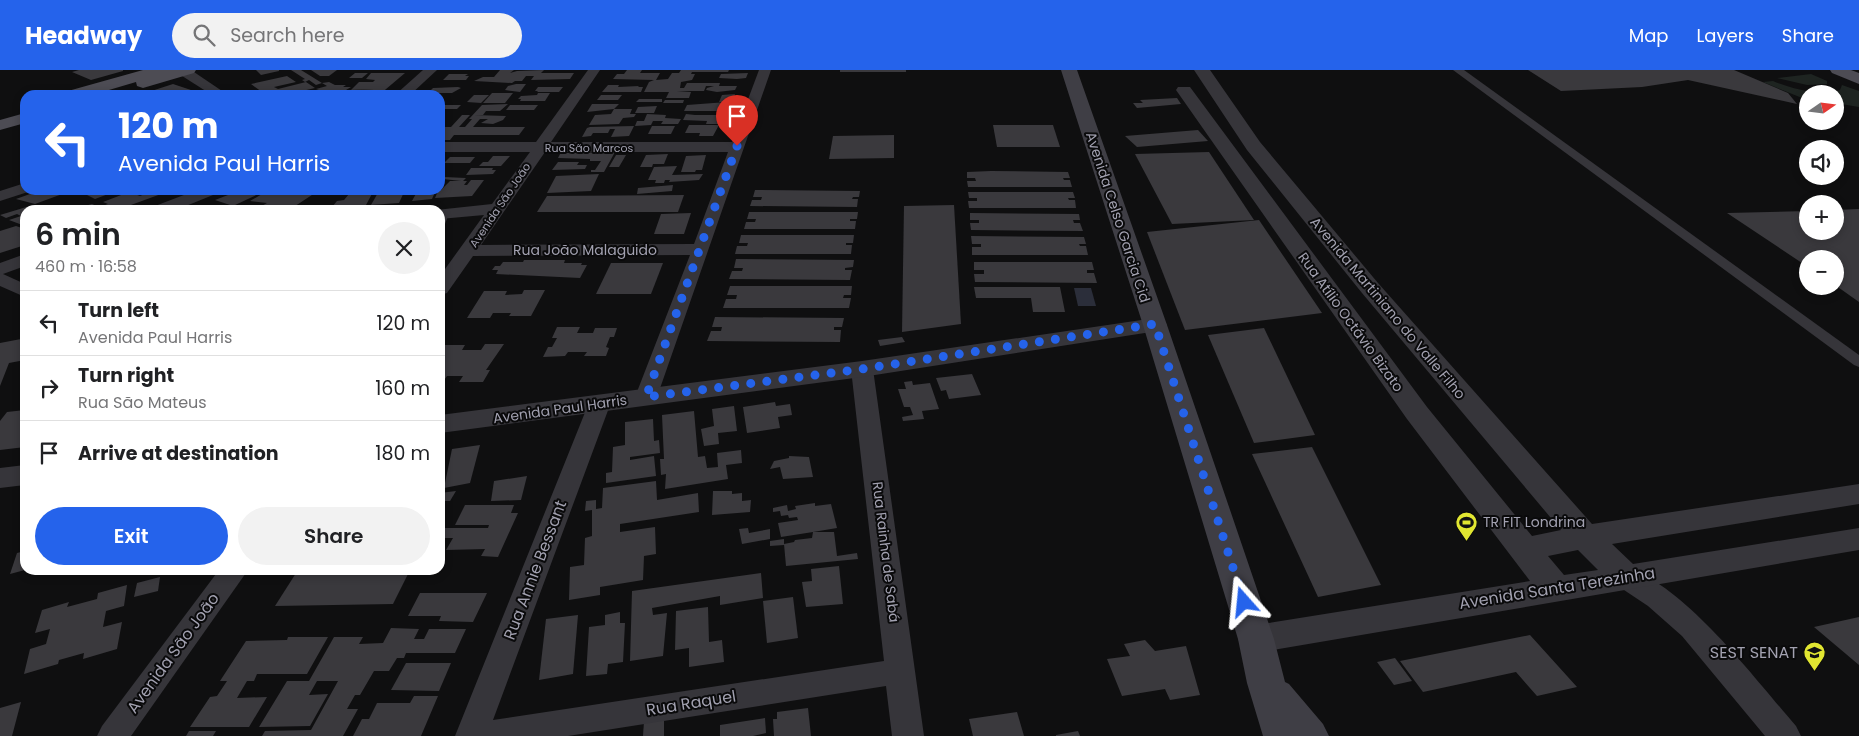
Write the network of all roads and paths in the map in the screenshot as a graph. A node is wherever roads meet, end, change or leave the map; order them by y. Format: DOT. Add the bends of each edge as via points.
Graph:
graph roads {
  1 [pos="160,70"];
  2 [pos="431,70"];
  3 [pos="594,70"];
  4 [pos="765,70"];
  5 [pos="1069,70"];
  6 [pos="1202,70"];
  7 [pos="1458,70"];
  8 [pos="1838,70"];
  9 [pos="186,71"];
  10 [pos="1859,80"];
  11 [pos="91,90"];
  12 [pos="120,90"];
  13 [pos="214,90"];
  14 [pos="408,90"];
  15 [pos="20,111"];
  16 [pos="0,117"];
  17 [pos="20,120"];
  18 [pos="0,126"];
  19 [pos="737,146"];
  20 [pos="1253,146"];
  21 [pos="445,147"];
  22 [pos="538,148"];
  23 [pos="20,190"];
  24 [pos="199,195"];
  25 [pos="0,196"];
  26 [pos="173,205"];
  27 [pos="498,209"];
  28 [pos="445,214"];
  29 [pos="701,249"];
  30 [pos="469,251"];
  31 [pos="20,262"];
  32 [pos="0,269"];
  33 [pos="0,278"];
  34 [pos="445,282"];
  35 [pos="20,288"];
  36 [pos="1155,324"];
  37 [pos="1859,362"];
  38 [pos="862,369"];
  39 [pos="646,397"];
  40 [pos="599,405"];
  41 [pos="445,423"];
  42 [pos="20,476"];
  43 [pos="0,478"];
  44 [pos="1859,494"];
  45 [pos="1585,537"];
  46 [pos="1859,539"];
  47 [pos="1524,549"];
  48 [pos="230,575"];
  49 [pos="1625,577"];
  50 [pos="1555,588"];
  51 [pos="1256,639"];
  52 [pos="901,671"];
  53 [pos="1266,683"];
  54 [pos="113,736"];
  55 [pos="471,736"];
  56 [pos="480,736"];
  57 [pos="908,736"];
  58 [pos="1283,736"];
  59 [pos="1309,736"];
  60 [pos="1785,736"];
  1 -- 11 [label="main road"];
  2 -- 14 [label="street"];
  3 -- 22 [label="street, Avenida São João"];
  4 -- 19 [label="street"];
  5 -- 36 [label="main road, Avenida Celso Garcia Cid"];
  6 -- 20 [label="street, Avenida Martiniano do Valle Filho"];
  7 -- 37 [label="street"];
  8 -- 10 [label="main road"];
  9 -- 12 [label="main road"];
  9 -- 13 [label="street"];
  15 -- 16 [label="main road"];
  17 -- 18 [label="main road"];
  19 -- 22 [label="street, Rua São Marcos"];
  19 -- 29 [label="street"];
  20 -- 45 [label="street, Avenida Martiniano do Valle Filho" via="1370,288"];
  20 -- 47 [label="street, Rua Atílio Octávio Bizato" via="1239,143 1217,113 1181,83 1417,413"];
  21 -- 22 [label="street, Rua São Marcos"];
  22 -- 27 [label="street, Avenida São João"];
  23 -- 25 [label="street"];
  24 -- 26 [label="street"];
  27 -- 28 [label="street"];
  27 -- 30 [label="street, Avenida São João"];
  29 -- 30 [label="street, Rua João Malaguido"];
  29 -- 39 [label="street"];
  30 -- 34 [label="street, Avenida São João"];
  31 -- 32 [label="street"];
  33 -- 35 [label="street"];
  36 -- 38 [label="street, Avenida Paul Harris"];
  36 -- 51 [label="main road, Avenida Celso Garcia Cid"];
  38 -- 39 [label="street, Avenida Paul Harris"];
  38 -- 52 [label="street, Rua Rainha de Sabá"];
  39 -- 40 [label="street, Avenida Paul Harris"];
  40 -- 41 [label="street, Avenida Paul Harris"];
  40 -- 55 [label="street, Rua Annie Bessant"];
  42 -- 43 [label="street"];
  44 -- 45 [label="street"];
  45 -- 47 [label="street"];
  45 -- 49 [label="street, Avenida Martiniano do Valle Filho"];
  46 -- 49 [label="street, Avenida Santa Terezinha"];
  47 -- 50 [label="street, Rua Atílio Octávio Bizato"];
  48 -- 54 [label="street, Avenida São João"];
  49 -- 50 [label="street, Avenida Santa Terezinha"];
  49 -- 60 [label="street" via="1658,598 1692,628"];
  50 -- 51 [label="street, Avenida Santa Terezinha"];
  51 -- 53 [label="main road, Avenida Celso Garcia Cid"];
  52 -- 56 [label="street, Rua Raquel"];
  52 -- 57 [label="street, Rua Rainha de Sabá"];
  53 -- 58 [label="main road, Avenida Celso Garcia Cid"];
  53 -- 59 [label="main road"];
}
